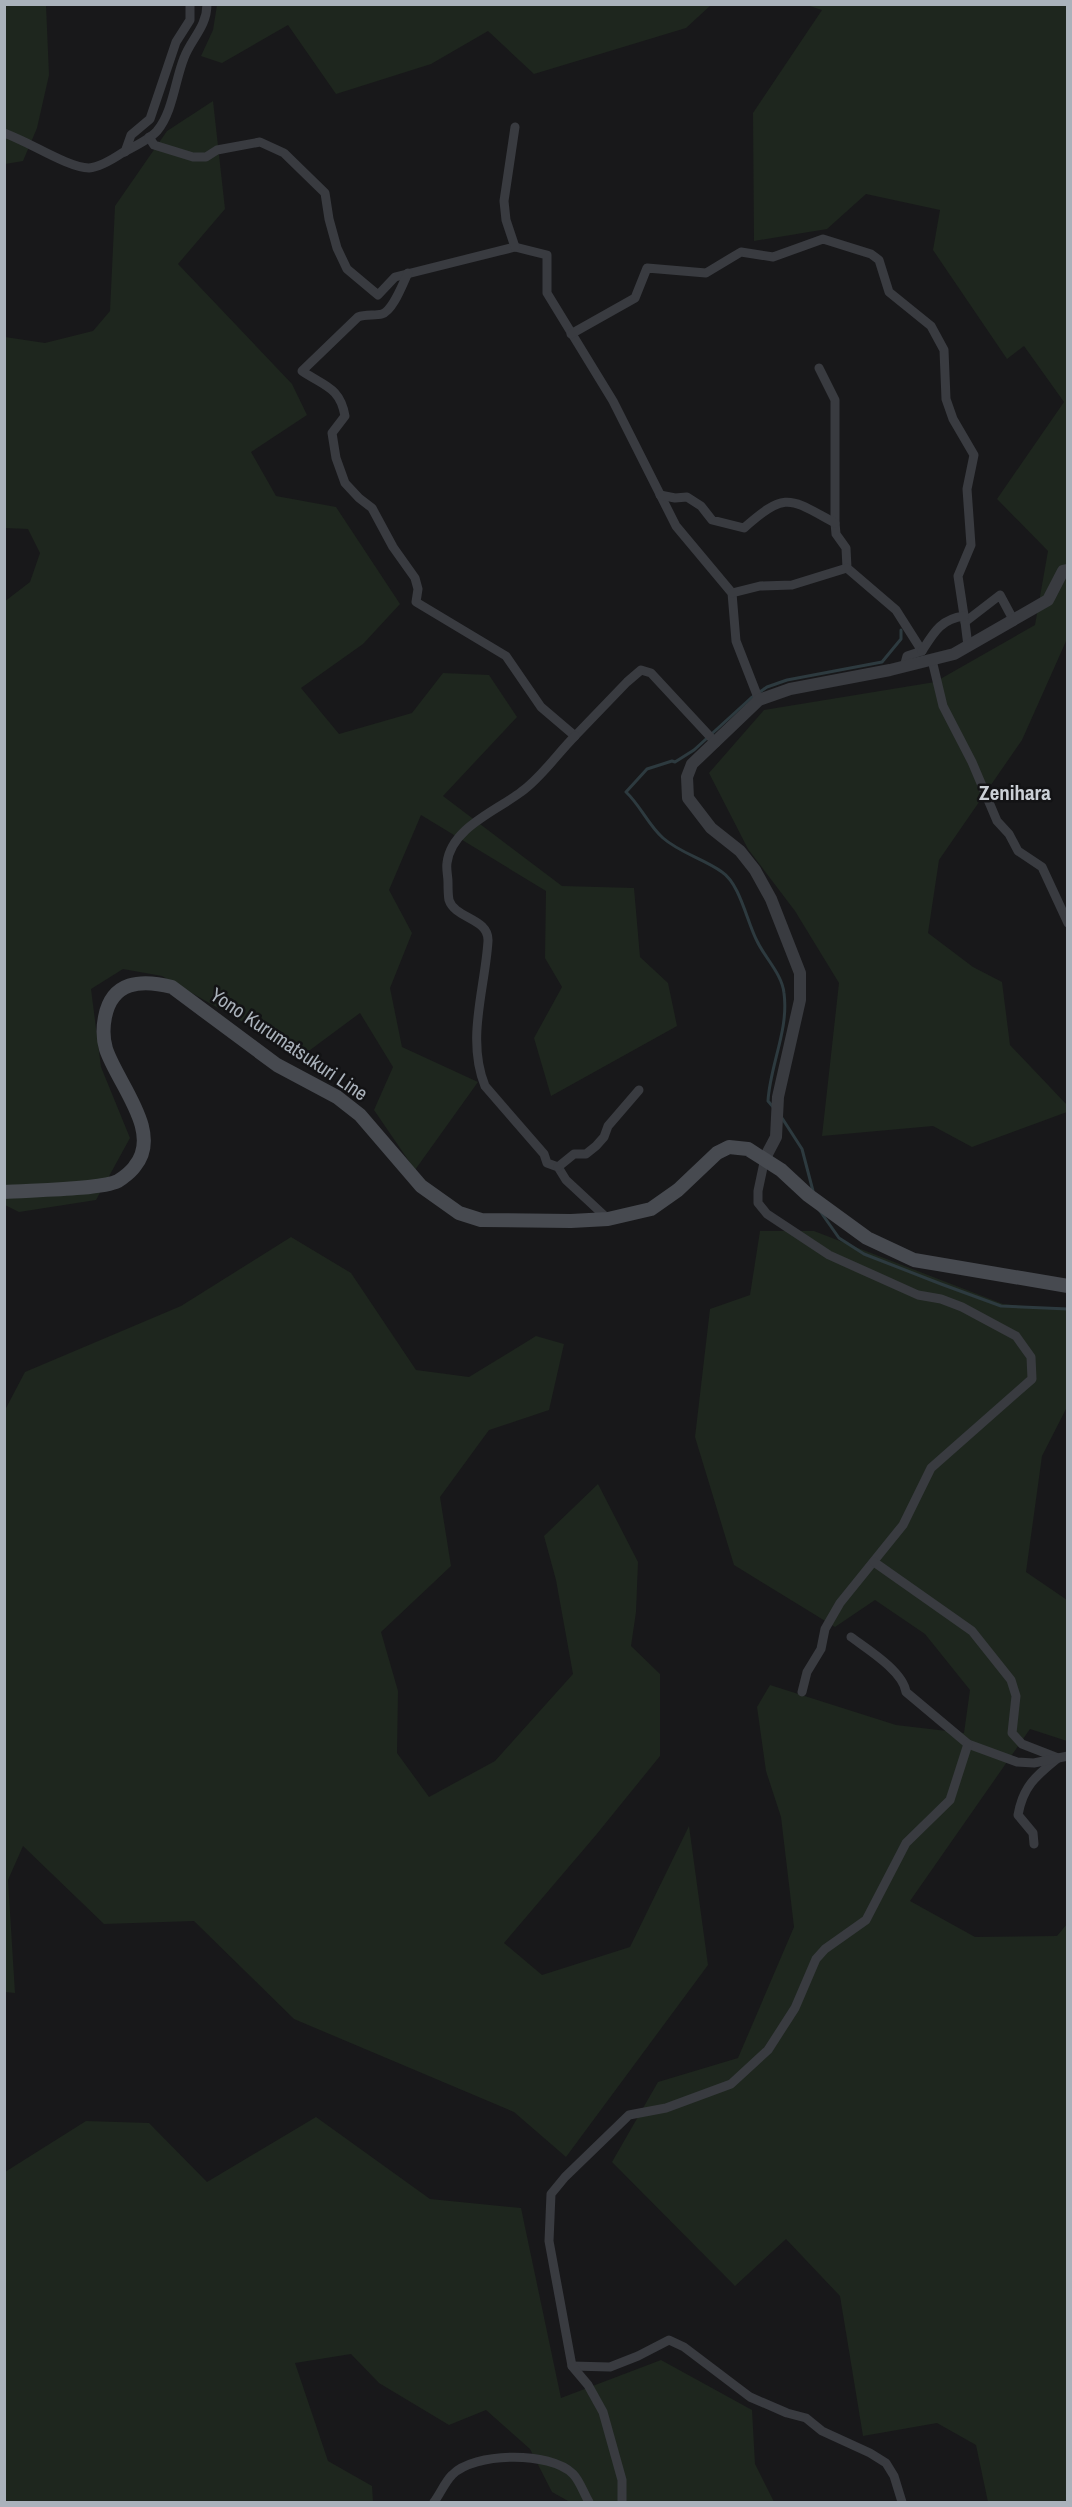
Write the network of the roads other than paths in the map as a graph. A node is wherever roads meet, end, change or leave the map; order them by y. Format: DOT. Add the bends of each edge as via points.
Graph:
graph roads {
  1 [pos="190,4"];
  2 [pos="207,4"];
  3 [pos="515,127"];
  4 [pos="4,133"];
  5 [pos="149,137"];
  6 [pos="125,152"];
  7 [pos="515,246"];
  8 [pos="408,273"];
  9 [pos="571,334"];
  10 [pos="819,368"];
  11 [pos="660,495"];
  12 [pos="835,523"];
  13 [pos="847,568"];
  14 [pos="1068,570"];
  15 [pos="732,593"];
  16 [pos="965,619"];
  17 [pos="1014,621"];
  18 [pos="968,646"];
  19 [pos="922,651"];
  20 [pos="932,660"];
  21 [pos="904,667"];
  22 [pos="759,700"];
  23 [pos="575,736"];
  24 [pos="716,743"];
  25 [pos="1068,923"];
  26 [pos="639,1090"];
  27 [pos="765,1158"];
  28 [pos="558,1167"];
  29 [pos="4,1192"];
  30 [pos="608,1219"];
  31 [pos="1068,1286"];
  32 [pos="874,1562"];
  33 [pos="851,1637"];
  34 [pos="802,1692"];
  35 [pos="968,1744"];
  36 [pos="1063,1757"];
  37 [pos="1034,1844"];
  38 [pos="572,2366"];
  39 [pos="434,2502"];
  40 [pos="589,2502"];
  41 [pos="622,2502"];
  42 [pos="902,2502"];
  1 -- 6 [label="street" via="190,20 176,42 150,118 131,135"];
  2 -- 5 [label="street" via="202,29 184,56 164,120"];
  3 -- 7 [label="street" via="504,201"];
  4 -- 6 [label="street" via="89,168"];
  5 -- 6 [label="street"];
  5 -- 8 [label="street" via="154,145 193,157 261,142 285,153 325,193 337,248 347,269 378,295 395,277"];
  7 -- 8 [label="street"];
  7 -- 9 [label="street" via="547,255 547,293"];
  8 -- 23 [label="street" via="387,311 358,317 302,370 337,392 343,404 345,416 332,433 345,483 372,508 415,578 416,602 506,656 541,707"];
  9 -- 11 [label="street" via="614,401"];
  9 -- 16 [label="street" via="635,298 647,268 706,273 741,252 773,257 824,239 871,254 879,260 889,292 931,326 944,350 946,399 974,455 967,489 971,545 958,576"];
  10 -- 12 [label="street" via="835,400"];
  11 -- 12 [label="street" via="687,496 712,520 744,528 785,501 796,502"];
  11 -- 15 [label="street" via="676,526"];
  12 -- 13 [label="street" via="846,548"];
  13 -- 15 [label="street" via="792,585 760,586"];
  13 -- 19 [label="street" via="896,610"];
  14 -- 17 [label="street" via="1063,571 1048,600"];
  15 -- 22 [label="street" via="736,640"];
  16 -- 17 [label="street" via="1000,596"];
  16 -- 18 [label="street"];
  16 -- 19 [label="street" via="944,621"];
  17 -- 18 [label="street"];
  18 -- 20 [label="street"];
  19 -- 21 [label="street" via="907,656"];
  20 -- 21 [label="street"];
  20 -- 25 [label="street" via="942,706 997,821 1018,851 1042,867"];
  21 -- 22 [label="street" via="790,689"];
  22 -- 24 [label="street"];
  23 -- 24 [label="street" via="642,670 651,673"];
  23 -- 28 [label="street" via="523,791 465,831 447,863 449,900 454,908 483,926 488,938 478,1010 480,1073 485,1086 544,1154 547,1164"];
  24 -- 27 [label="street" via="692,764 687,777 688,798 711,828 740,851 755,870 771,899 800,973 800,1000 778,1097 776,1137"];
  26 -- 28 [label="street" via="596,1146 586,1154 574,1154"];
  27 -- 30 [label="main road, Yono Kurumatsukuri Line" via="748,1149 717,1152 678,1190 651,1209"];
  27 -- 31 [label="main road, Yono Kurumatsukuri Line" via="867,1238 914,1260"];
  27 -- 32 [label="street" via="758,1203 767,1214 829,1255 918,1295 941,1299 987,1319 1016,1336 1031,1357 1032,1379 931,1468 903,1525"];
  28 -- 30 [label="street" via="566,1180"];
  29 -- 30 [label="main road, Yono Kurumatsukuri Line" via="95,1186 117,1181 135,1167 144,1151 144,1135 105,1048 103,1026 108,1003 119,990 155,982 172,987 277,1065 337,1097 360,1115 421,1186 459,1214 481,1220"];
  32 -- 34 [label="street" via="840,1603 825,1629 821,1649 807,1672"];
  32 -- 36 [label="street" via="972,1631 1011,1680 1016,1696 1012,1733 1022,1744"];
  33 -- 35 [label="street" via="880,1659 905,1684 906,1692"];
  35 -- 36 [label="street" via="1017,1762"];
  35 -- 38 [label="street" via="950,1800 906,1843 866,1920 816,1959 795,2008 768,2050 731,2084 666,2108 629,2115 551,2194 549,2241"];
  36 -- 37 [label="street" via="1027,1786 1020,1801 1018,1815 1033,1833"];
  38 -- 41 [label="street" via="603,2412 622,2480"];
  38 -- 42 [label="street" via="610,2367 669,2340 750,2397 806,2418 822,2431 886,2463"];
  39 -- 40 [label="street" via="452,2475 470,2464 510,2457 548,2459 573,2474"];
}
